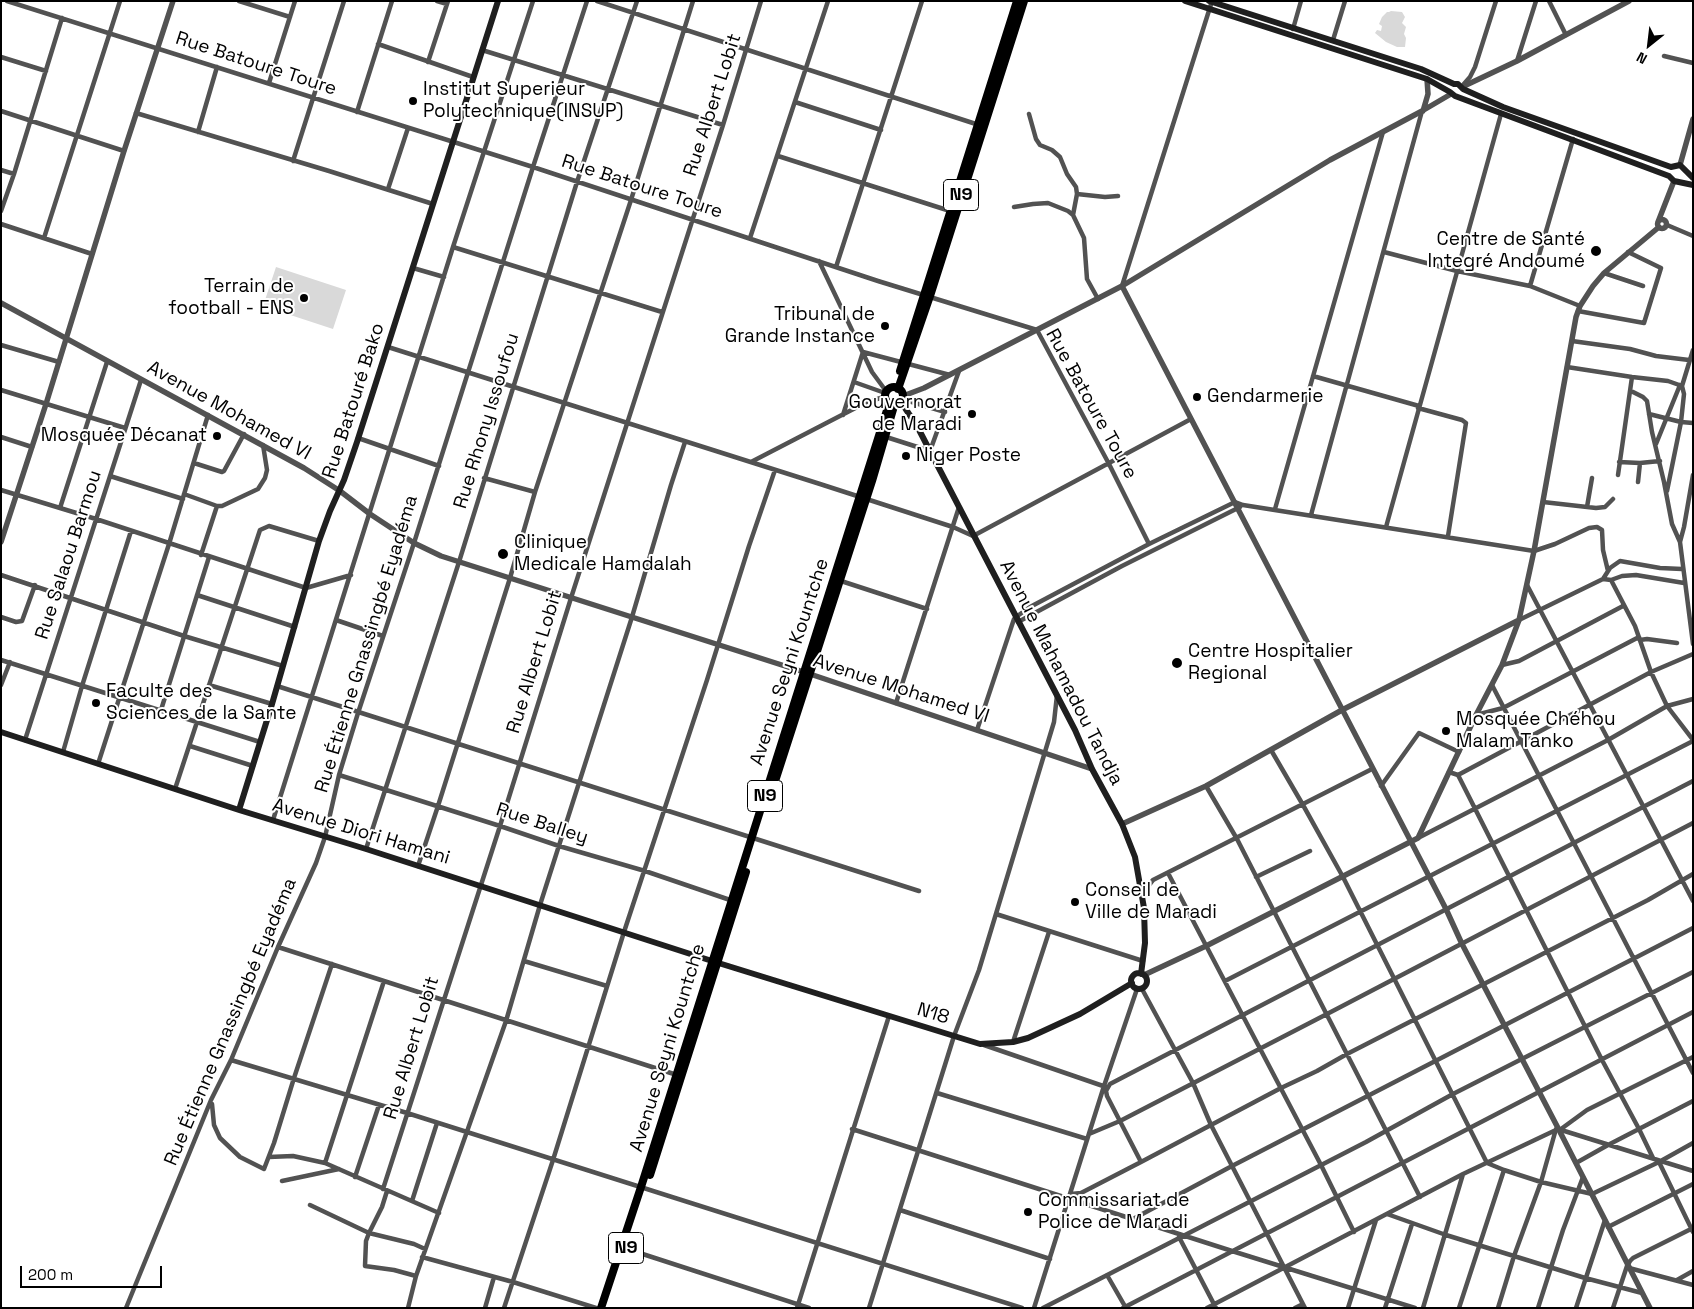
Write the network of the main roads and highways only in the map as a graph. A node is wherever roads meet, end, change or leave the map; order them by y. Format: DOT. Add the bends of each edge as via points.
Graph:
graph roads {
  1 [pos="498,1"];
  2 [pos="1017,1"];
  3 [pos="1024,1"];
  4 [pos="1185,1"];
  5 [pos="1211,3"];
  6 [pos="1454,84"];
  7 [pos="1462,88"];
  8 [pos="1453,94"];
  9 [pos="981,126"];
  10 [pos="1672,167"];
  11 [pos="1686,172"];
  12 [pos="1693,178"];
  13 [pos="1675,180"];
  14 [pos="1693,185"];
  15 [pos="927,295"];
  16 [pos="894,396"];
  17 [pos="1,732"];
  18 [pos="238,810"];
  19 [pos="715,961"];
  20 [pos="1142,974"];
  21 [pos="1132,983"];
  22 [pos="624,1248"];
  23 [pos="601,1308"];
  24 [pos="606,1308"];
  1 -- 18 [label="main road, Rue Batouré Bako" via="358,438 319,542"];
  2 -- 9 [label="highway, Avenue Seyni Kountche / N9"];
  3 -- 9 [label="highway, Avenue Seyni Kountche / N9"];
  4 -- 5 [label="main road"];
  5 -- 6 [label="main road" via="1421,69"];
  5 -- 8 [label="main road" via="1290,35 1427,79"];
  6 -- 7 [label="main road"];
  6 -- 8 [label="main road" via="1450,88"];
  7 -- 8 [label="main road" via="1461,94"];
  7 -- 10 [label="main road" via="1503,107"];
  8 -- 13 [label="main road"];
  9 -- 15 [label="highway, Avenue Seyni Kountche / N9"];
  9 -- 15 [label="highway, Avenue Seyni Kountche / N9" via="950,211"];
  10 -- 11 [label="main road" via="1680,165"];
  10 -- 13 [label="main road" via="1669,171"];
  11 -- 12 [label="main road"];
  11 -- 13 [label="main road" via="1685,178"];
  13 -- 14 [label="main road"];
  15 -- 16 [label="highway, Avenue Seyni Kountche / N9"];
  16 -- 19 [label="highway, Avenue Seyni Kountche / N9"];
  16 -- 20 [label="main road, Avenue Mahamadou Tandja" via="917,426 1122,824 1135,857 1142,894 1145,943"];
  17 -- 18 [label="main road, Avenue Diori Hamani"];
  18 -- 19 [label="main road, Avenue Diori Hamani"];
  19 -- 21 [label="main road, N18" via="980,1044 1028,1038 1080,1014"];
  19 -- 22 [label="highway, Avenue Seyni Kountche / N9"];
  20 -- 21 [label="main road" via="1134,976"];
  20 -- 21 [label="main road" via="1147,983 1140,989"];
  22 -- 23 [label="highway, N9"];
  22 -- 24 [label="highway, N9"];
}
